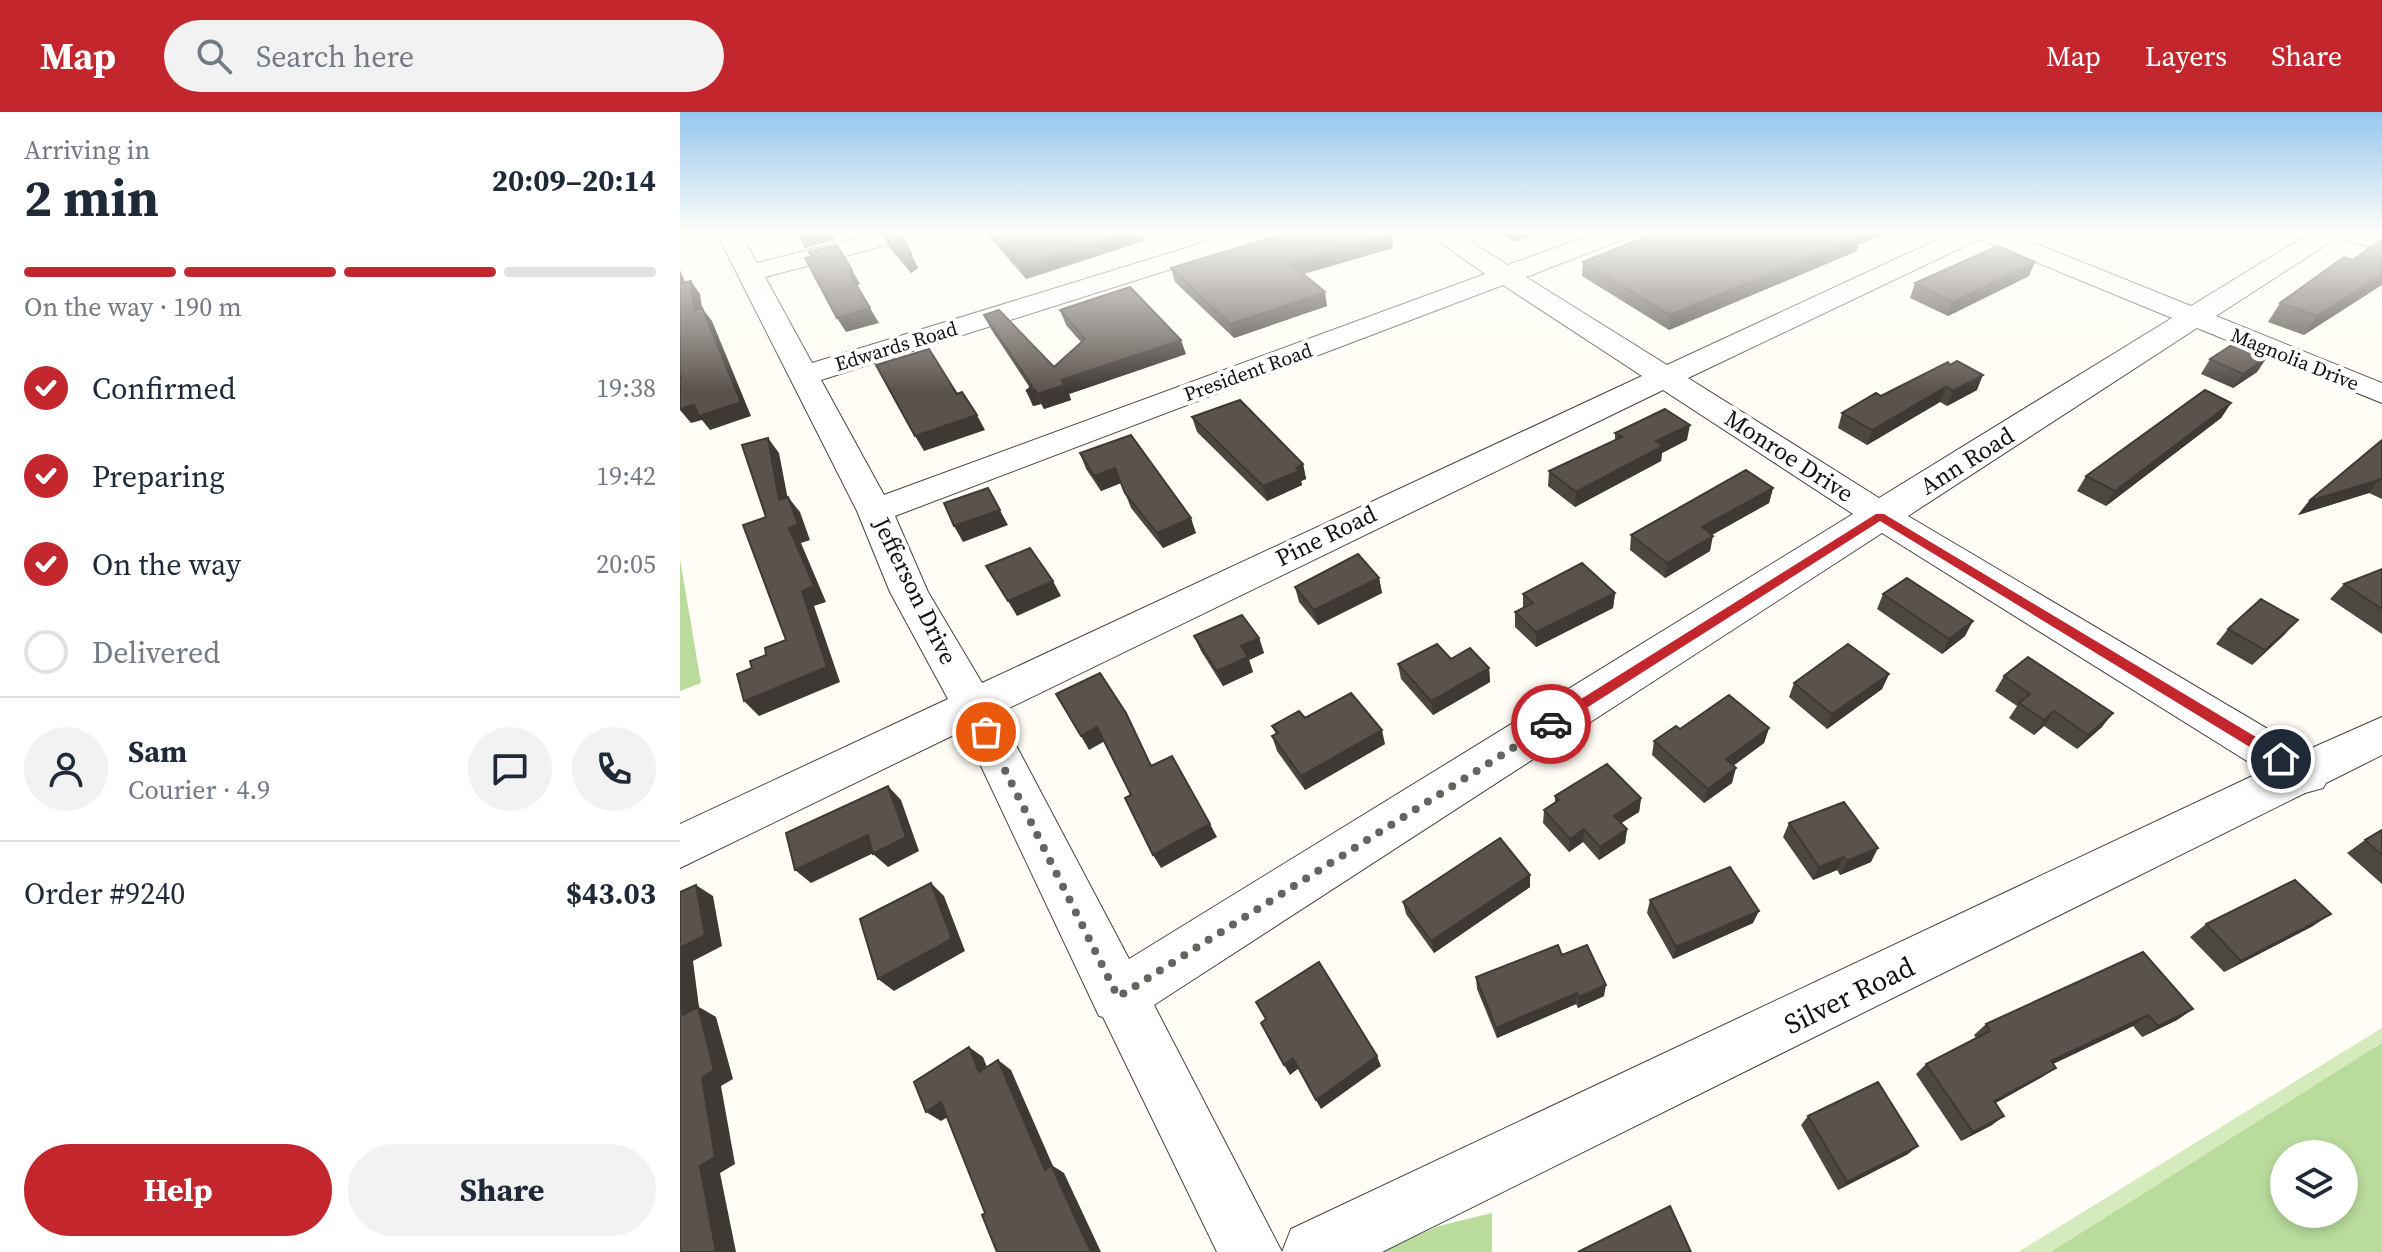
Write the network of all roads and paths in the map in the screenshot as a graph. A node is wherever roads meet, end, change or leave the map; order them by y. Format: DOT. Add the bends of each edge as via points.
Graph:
graph roads {
  1 [pos="755,285"];
  2 [pos="1093,285"];
  3 [pos="1479,285"];
  4 [pos="1522,285"];
  5 [pos="1859,285"];
  6 [pos="2113,285"];
  7 [pos="2244,285"];
  8 [pos="2192,318"];
  9 [pos="805,375"];
  10 [pos="1665,375"];
  11 [pos="2382,394"];
  12 [pos="875,511"];
  13 [pos="1880,516"];
  14 [pos="973,705"];
  15 [pos="2382,735"];
  16 [pos="2307,775"];
  17 [pos="680,847"];
  18 [pos="1118,997"];
  19 [pos="1250,1252"];
  20 [pos="1314,1252"];
  1 -- 9 [label="street, Jefferson Drive"];
  2 -- 9 [label="street, Edwards Road"];
  3 -- 12 [label="street, President Road"];
  4 -- 10 [label="street, Monroe Drive"];
  5 -- 10 [label="street, Pine Road"];
  6 -- 8 [label="street, Magnolia Drive"];
  7 -- 8 [label="street, Ann Road"];
  8 -- 11 [label="street, Magnolia Drive"];
  8 -- 13 [label="street, Ann Road"];
  9 -- 12 [label="street, Jefferson Drive"];
  10 -- 13 [label="street, Monroe Drive"];
  10 -- 14 [label="street, Pine Road"];
  12 -- 14 [label="street, Jefferson Drive" via="909,592"];
  13 -- 16 [label="street, Monroe Drive"];
  13 -- 18 [label="street, Ann Road"];
  14 -- 17 [label="street, Pine Road"];
  14 -- 18 [label="street, Jefferson Drive"];
  15 -- 16 [label="street, Silver Road"];
  16 -- 20 [label="street, Silver Road"];
  18 -- 19 [label="street, Jefferson Drive"];
}
